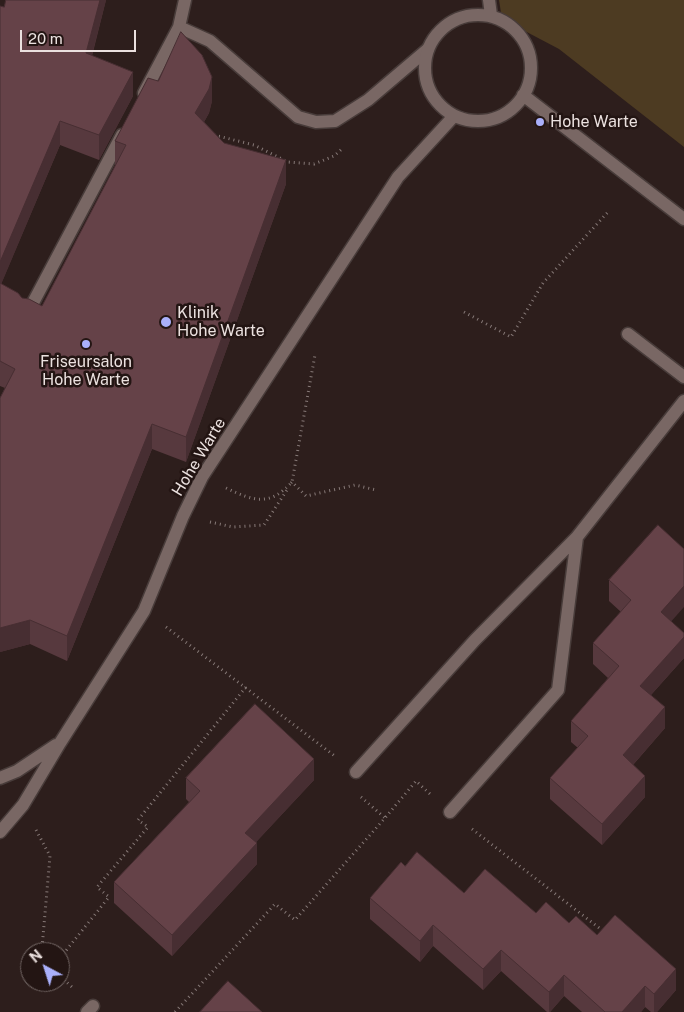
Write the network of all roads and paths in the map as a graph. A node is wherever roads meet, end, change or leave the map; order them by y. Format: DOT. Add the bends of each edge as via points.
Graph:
graph roads {
  1 [pos="185,0"];
  2 [pos="489,0"];
  3 [pos="491,15"];
  4 [pos="179,27"];
  5 [pos="428,48"];
  6 [pos="523,95"];
  7 [pos="137,106"];
  8 [pos="454,116"];
  9 [pos="128,123"];
  10 [pos="608,212"];
  11 [pos="684,219"];
  12 [pos="464,312"];
  13 [pos="26,316"];
  14 [pos="304,321"];
  15 [pos="628,334"];
  16 [pos="684,377"];
  17 [pos="684,401"];
  18 [pos="202,477"];
  19 [pos="292,482"];
  20 [pos="376,490"];
  21 [pos="183,516"];
  22 [pos="577,537"];
  23 [pos="144,611"];
  24 [pos="246,687"];
  25 [pos="60,743"];
  26 [pos="356,772"];
  27 [pos="0,778"];
  28 [pos="23,805"];
  29 [pos="450,812"];
  30 [pos="385,818"];
  31 [pos="0,832"];
  32 [pos="603,931"];
  33 [pos="43,942"];
  34 [pos="70,946"];
  35 [pos="175,1012"];
  1 -- 4 [label="street"];
  2 -- 3 [label="street"];
  3 -- 5 [label="street" via="469,15 454,20 435,35"];
  3 -- 6 [label="street" via="514,29 530,54 531,74"];
  4 -- 5 [label="street" via="210,41 298,117 316,122 335,121 360,106"];
  4 -- 7 [label="street"];
  5 -- 8 [label="street" via="424,64 428,87 438,103"];
  6 -- 8 [label="street" via="517,104 494,119 474,121"];
  6 -- 11 [label="street"];
  8 -- 14 [label="street, Hohe Warte" via="398,177"];
  9 -- 13 [label="street"];
  10 -- 12 [label="path" via="543,284 511,337"];
  14 -- 18 [label="street, Hohe Warte"];
  14 -- 19 [label="path" via="315,355"];
  15 -- 16 [label="street"];
  17 -- 22 [label="street"];
  18 -- 19 [label="path" via="247,498 267,500"];
  18 -- 21 [label="street, Hohe Warte"];
  19 -- 20 [label="path" via="306,496 355,485"];
  19 -- 21 [label="path" via="264,525 233,527"];
  21 -- 23 [label="street, Hohe Warte"];
  22 -- 26 [label="street" via="475,640"];
  22 -- 29 [label="street" via="558,690"];
  23 -- 24 [label="path"];
  23 -- 25 [label="street, Hohe Warte"];
  24 -- 26 [label="path"];
  24 -- 34 [label="path" via="138,820 148,827 97,887 109,897"];
  25 -- 27 [label="street" via="17,771"];
  25 -- 28 [label="street, Hohe Warte"];
  26 -- 30 [label="path" via="346,784"];
  28 -- 31 [label="street, Hohe Warte"];
  28 -- 33 [label="path" via="50,856"];
  29 -- 30 [label="path" via="416,781"];
  29 -- 32 [label="path"];
  30 -- 35 [label="path" via="295,920 276,904"];
}
